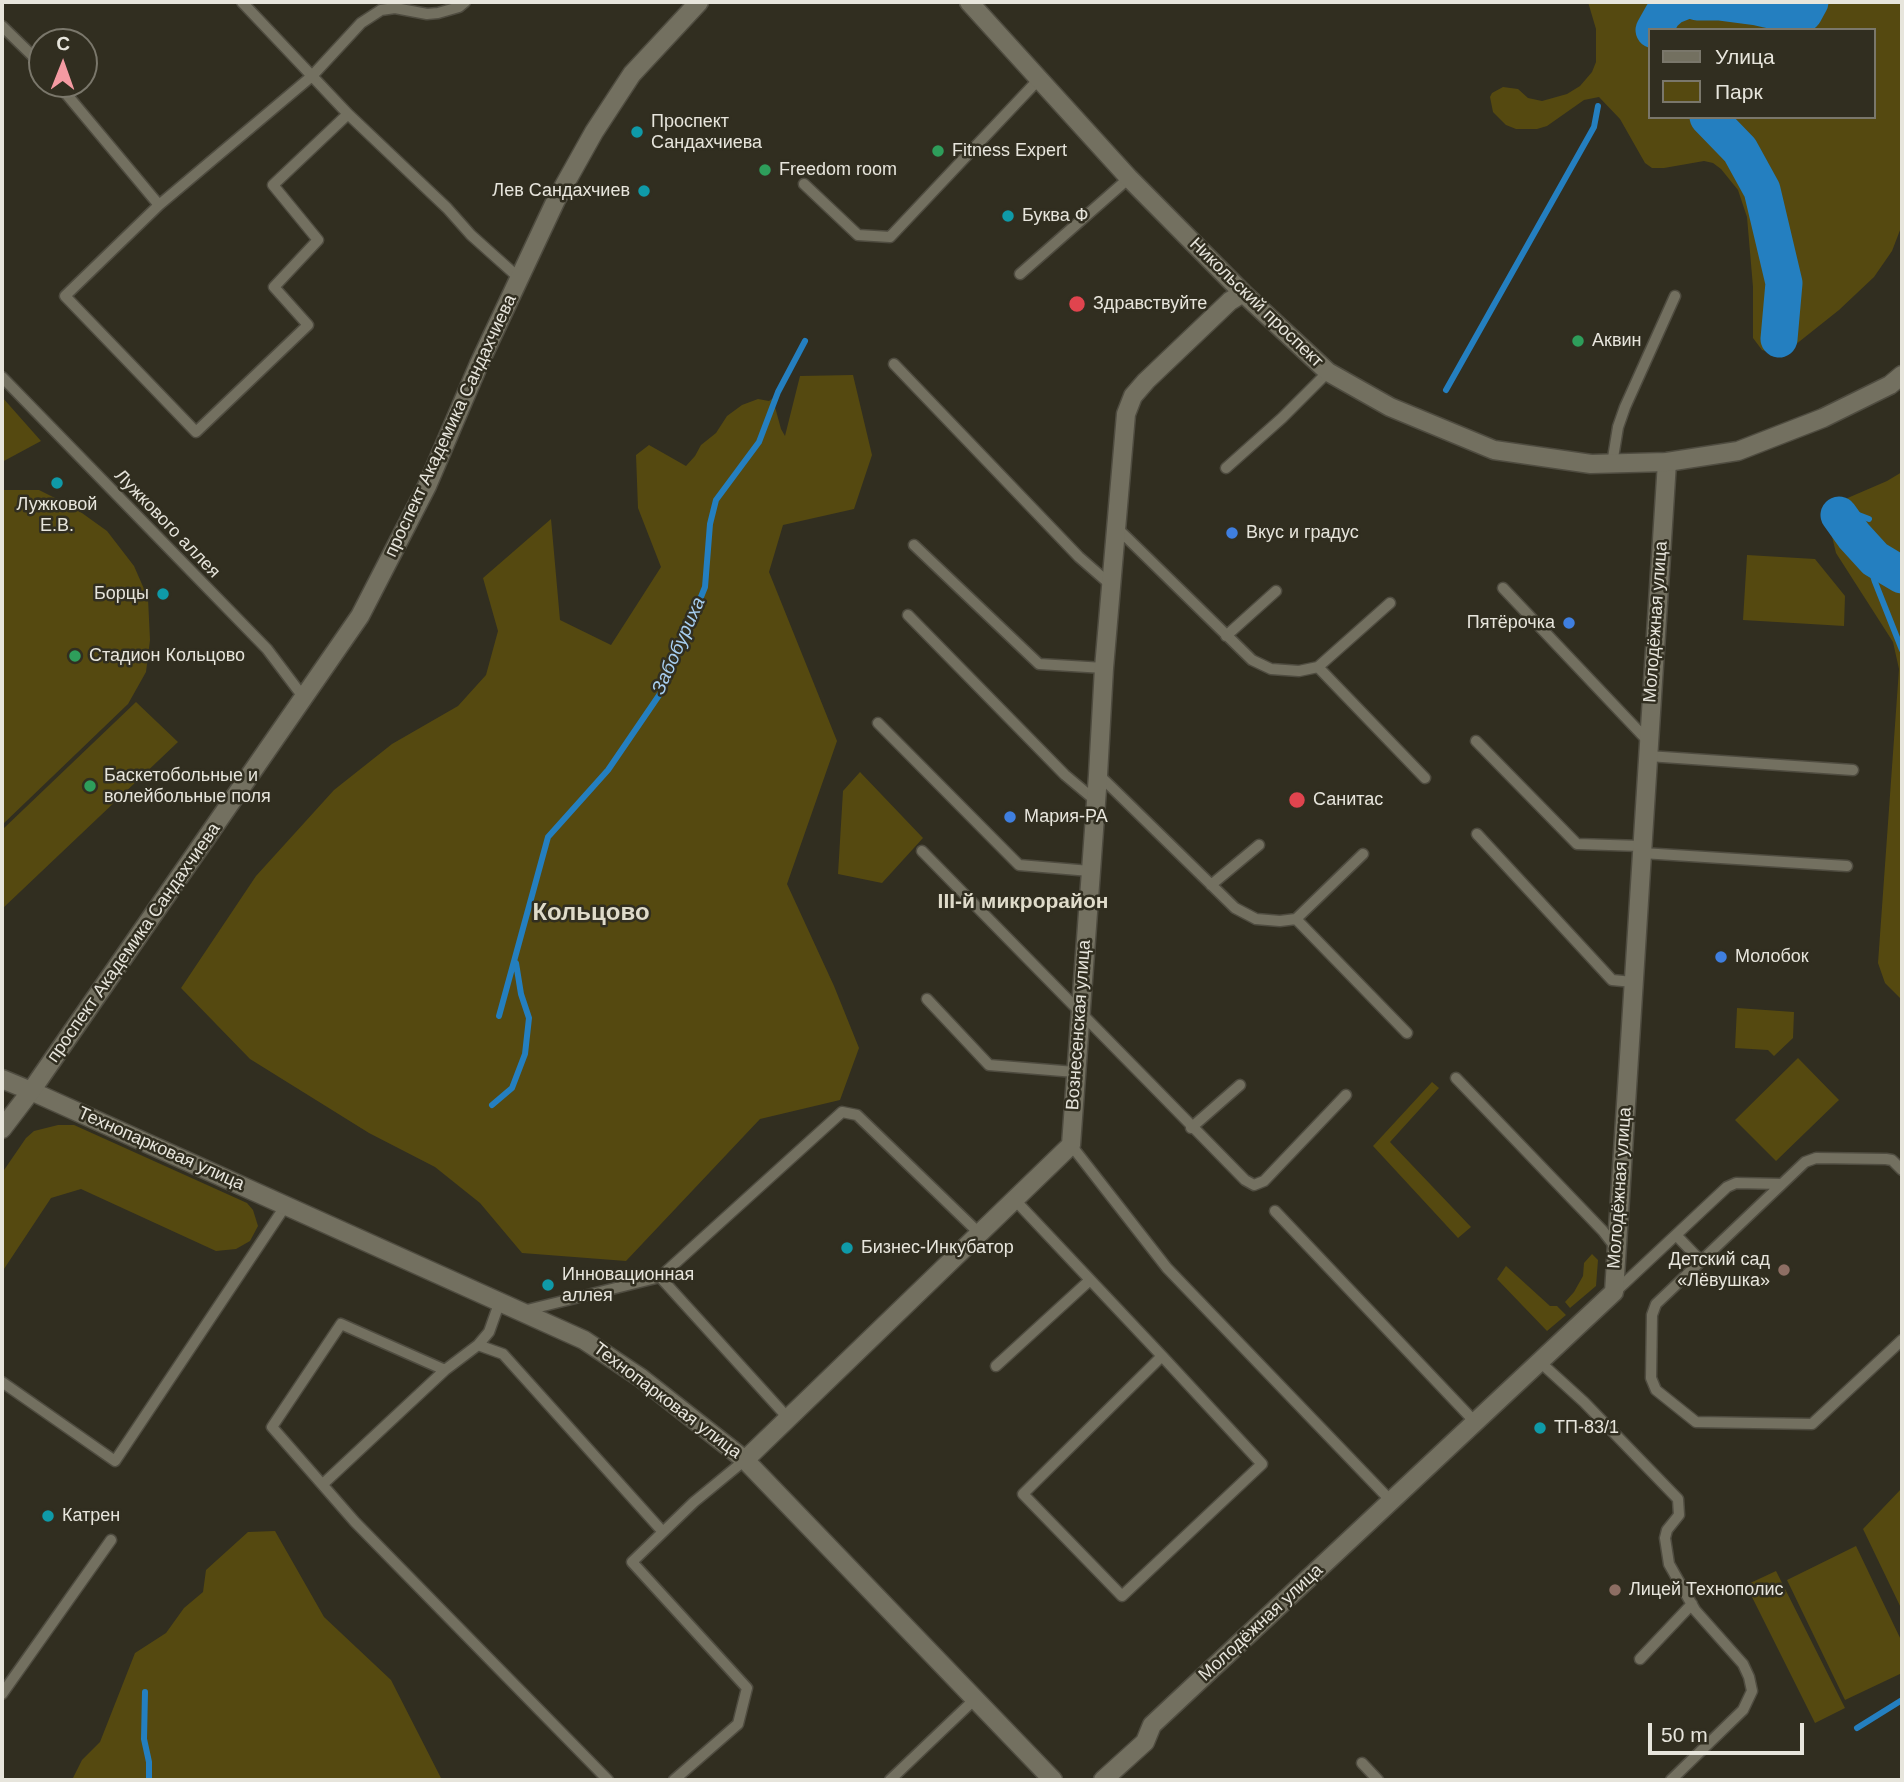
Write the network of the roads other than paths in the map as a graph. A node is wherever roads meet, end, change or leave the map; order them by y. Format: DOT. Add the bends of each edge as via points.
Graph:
graph roads {
  1 [pos="242,2"];
  2 [pos="465,2"];
  3 [pos="699,2"];
  4 [pos="969,2"];
  5 [pos="2,26"];
  6 [pos="28,51"];
  7 [pos="312,76"];
  8 [pos="1040,78"];
  9 [pos="70,98"];
  10 [pos="348,114"];
  11 [pos="1129,178"];
  12 [pos="804,184"];
  13 [pos="159,205"];
  14 [pos="1020,274"];
  15 [pos="519,278"];
  16 [pos="1243,293"];
  17 [pos="1675,296"];
  18 [pos="894,364"];
  19 [pos="1328,372"];
  20 [pos="1902,375"];
  21 [pos="2,377"];
  22 [pos="1667,462"];
  23 [pos="1612,464"];
  24 [pos="1227,468"];
  25 [pos="1116,526"];
  26 [pos="914,545"];
  27 [pos="1111,585"];
  28 [pos="1503,588"];
  29 [pos="1276,591"];
  30 [pos="1390,603"];
  31 [pos="908,615"];
  32 [pos="1226,636"];
  33 [pos="1318,667"];
  34 [pos="1104,668"];
  35 [pos="304,699"];
  36 [pos="878,723"];
  37 [pos="1476,741"];
  38 [pos="1648,749"];
  39 [pos="1853,770"];
  40 [pos="1098,775"];
  41 [pos="1425,778"];
  42 [pos="1096,802"];
  43 [pos="1477,834"];
  44 [pos="1259,845"];
  45 [pos="1642,849"];
  46 [pos="922,851"];
  47 [pos="1363,854"];
  48 [pos="1847,866"];
  49 [pos="1090,871"];
  50 [pos="1211,885"];
  51 [pos="1296,919"];
  52 [pos="1633,982"];
  53 [pos="927,999"];
  54 [pos="1080,1014"];
  55 [pos="1407,1033"];
  56 [pos="1075,1072"];
  57 [pos="1456,1078"];
  58 [pos="2,1079"];
  59 [pos="1240,1085"];
  60 [pos="31,1091"];
  61 [pos="1346,1096"];
  62 [pos="1191,1128"];
  63 [pos="2,1129"];
  64 [pos="1071,1145"];
  65 [pos="1902,1170"];
  66 [pos="1782,1184"];
  67 [pos="1014,1199"];
  68 [pos="286,1205"];
  69 [pos="1275,1211"];
  70 [pos="979,1233"];
  71 [pos="1676,1235"];
  72 [pos="1616,1249"];
  73 [pos="1701,1261"];
  74 [pos="660,1277"];
  75 [pos="1090,1280"];
  76 [pos="1614,1293"];
  77 [pos="500,1301"];
  78 [pos="522,1311"];
  79 [pos="1902,1340"];
  80 [pos="478,1345"];
  81 [pos="1161,1356"];
  82 [pos="1540,1362"];
  83 [pos="996,1366"];
  84 [pos="445,1370"];
  85 [pos="2,1382"];
  86 [pos="788,1418"];
  87 [pos="1475,1422"];
  88 [pos="745,1460"];
  89 [pos="323,1484"];
  90 [pos="1391,1501"];
  91 [pos="663,1532"];
  92 [pos="111,1540"];
  93 [pos="1692,1604"];
  94 [pos="1640,1660"];
  95 [pos="2,1694"];
  96 [pos="976,1698"];
  97 [pos="1362,1763"];
  98 [pos="608,1780"];
  99 [pos="674,1780"];
  100 [pos="890,1780"];
  101 [pos="1053,1780"];
  102 [pos="1104,1780"];
  103 [pos="1378,1780"];
  104 [pos="1671,1780"];
  1 -- 7 [label="lane"];
  2 -- 7 [label="lane" via="438,13 381,10 360,23"];
  3 -- 15 [label="street, проспект Академика Сандахчиева" via="632,74 594,132"];
  4 -- 8 [label="street, Никольский проспект"];
  5 -- 6 [label="lane"];
  7 -- 10 [label="lane"];
  7 -- 13 [label="lane"];
  8 -- 11 [label="street, Никольский проспект"];
  8 -- 12 [label="lane" via="890,237 858,235"];
  9 -- 13 [label="lane"];
  10 -- 13 [label="lane" via="274,185 318,240 274,287 308,325 196,432 65,296"];
  10 -- 15 [label="lane"];
  11 -- 14 [label="lane"];
  11 -- 16 [label="street, Никольский проспект"];
  15 -- 35 [label="street, проспект Академика Сандахчиева" via="421,498 360,616"];
  16 -- 19 [label="street, Никольский проспект"];
  16 -- 25 [label="street, Вознесенская улица" via="1133,396 1126,414"];
  17 -- 23 [label="lane" via="1625,407"];
  18 -- 27 [label="lane"];
  19 -- 23 [label="street, Никольский проспект" via="1390,407 1494,450"];
  19 -- 24 [label="lane"];
  20 -- 22 [label="street, Никольский проспект" via="1823,418 1738,451"];
  21 -- 35 [label="lane, Лужкового аллея" via="267,649"];
  22 -- 23 [label="street, Никольский проспект"];
  22 -- 38 [label="street, Молодёжная улица"];
  25 -- 27 [label="street, Вознесенская улица"];
  25 -- 32 [label="lane"];
  26 -- 34 [label="lane" via="1039,664"];
  27 -- 34 [label="street, Вознесенская улица"];
  28 -- 38 [label="lane"];
  29 -- 32 [label="lane"];
  30 -- 33 [label="lane"];
  31 -- 42 [label="lane"];
  32 -- 33 [label="lane" via="1252,660 1271,669"];
  33 -- 41 [label="lane"];
  34 -- 40 [label="street, Вознесенская улица"];
  35 -- 60 [label="street, проспект Академика Сандахчиева"];
  36 -- 49 [label="lane" via="1019,865"];
  37 -- 45 [label="lane" via="1577,844"];
  38 -- 39 [label="lane"];
  38 -- 45 [label="street, Молодёжная улица"];
  40 -- 42 [label="street, Вознесенская улица"];
  40 -- 50 [label="lane"];
  42 -- 49 [label="street, Вознесенская улица"];
  43 -- 52 [label="lane" via="1612,980"];
  44 -- 50 [label="lane"];
  45 -- 48 [label="lane"];
  45 -- 52 [label="street, Молодёжная улица"];
  46 -- 54 [label="lane"];
  47 -- 51 [label="lane"];
  49 -- 54 [label="street, Вознесенская улица"];
  50 -- 51 [label="lane" via="1235,908 1256,919"];
  51 -- 55 [label="lane"];
  52 -- 72 [label="street, Молодёжная улица"];
  53 -- 56 [label="lane" via="989,1065"];
  54 -- 56 [label="street, Вознесенская улица"];
  54 -- 62 [label="lane"];
  56 -- 64 [label="street, Вознесенская улица"];
  57 -- 72 [label="lane"];
  58 -- 60 [label="street, Технопарковая улица"];
  59 -- 62 [label="lane"];
  60 -- 63 [label="street, проспект Академика Сандахчиева"];
  60 -- 68 [label="street, Технопарковая улица"];
  61 -- 62 [label="lane" via="1264,1181 1254,1185"];
  64 -- 67 [label="street"];
  64 -- 90 [label="lane" via="1167,1268"];
  65 -- 66 [label="lane" via="1886,1159 1816,1158 1805,1162"];
  66 -- 71 [label="lane" via="1731,1184"];
  66 -- 73 [label="lane"];
  67 -- 70 [label="street"];
  67 -- 75 [label="lane"];
  68 -- 77 [label="street, Технопарковая улица"];
  68 -- 85 [label="lane" via="115,1461"];
  69 -- 87 [label="lane"];
  70 -- 74 [label="lane" via="857,1115 842,1112"];
  70 -- 86 [label="street"];
  71 -- 73 [label="lane"];
  71 -- 76 [label="lane"];
  72 -- 76 [label="street, Молодёжная улица"];
  73 -- 79 [label="lane" via="1656,1304 1652,1315 1652,1385 1696,1422 1812,1424"];
  74 -- 78 [label="lane"];
  74 -- 86 [label="lane"];
  75 -- 81 [label="lane"];
  75 -- 83 [label="lane"];
  76 -- 82 [label="street, Молодёжная улица"];
  77 -- 78 [label="street, Технопарковая улица"];
  77 -- 80 [label="lane" via="489,1332"];
  78 -- 88 [label="street, Технопарковая улица" via="584,1340 629,1370"];
  80 -- 84 [label="lane"];
  80 -- 91 [label="lane" via="503,1354"];
  81 -- 81 [label="lane" via="1262,1464 1122,1596 1023,1494"];
  82 -- 87 [label="street, Молодёжная улица"];
  82 -- 93 [label="lane" via="1678,1499 1679,1515 1667,1530 1665,1547 1669,1564"];
  84 -- 89 [label="lane"];
  84 -- 89 [label="lane" via="341,1324 272,1427"];
  86 -- 88 [label="street"];
  87 -- 90 [label="street, Молодёжная улица"];
  88 -- 91 [label="lane"];
  88 -- 96 [label="street, Технопарковая улица"];
  89 -- 98 [label="lane"];
  90 -- 102 [label="street, Молодёжная улица" via="1153,1725 1145,1742"];
  91 -- 99 [label="lane" via="632,1562 747,1688 738,1724"];
  92 -- 95 [label="lane"];
  93 -- 94 [label="lane"];
  93 -- 104 [label="lane" via="1743,1664 1752,1690 1743,1710"];
  96 -- 100 [label="lane"];
  96 -- 101 [label="street, Технопарковая улица"];
  97 -- 103 [label="lane"];
}
